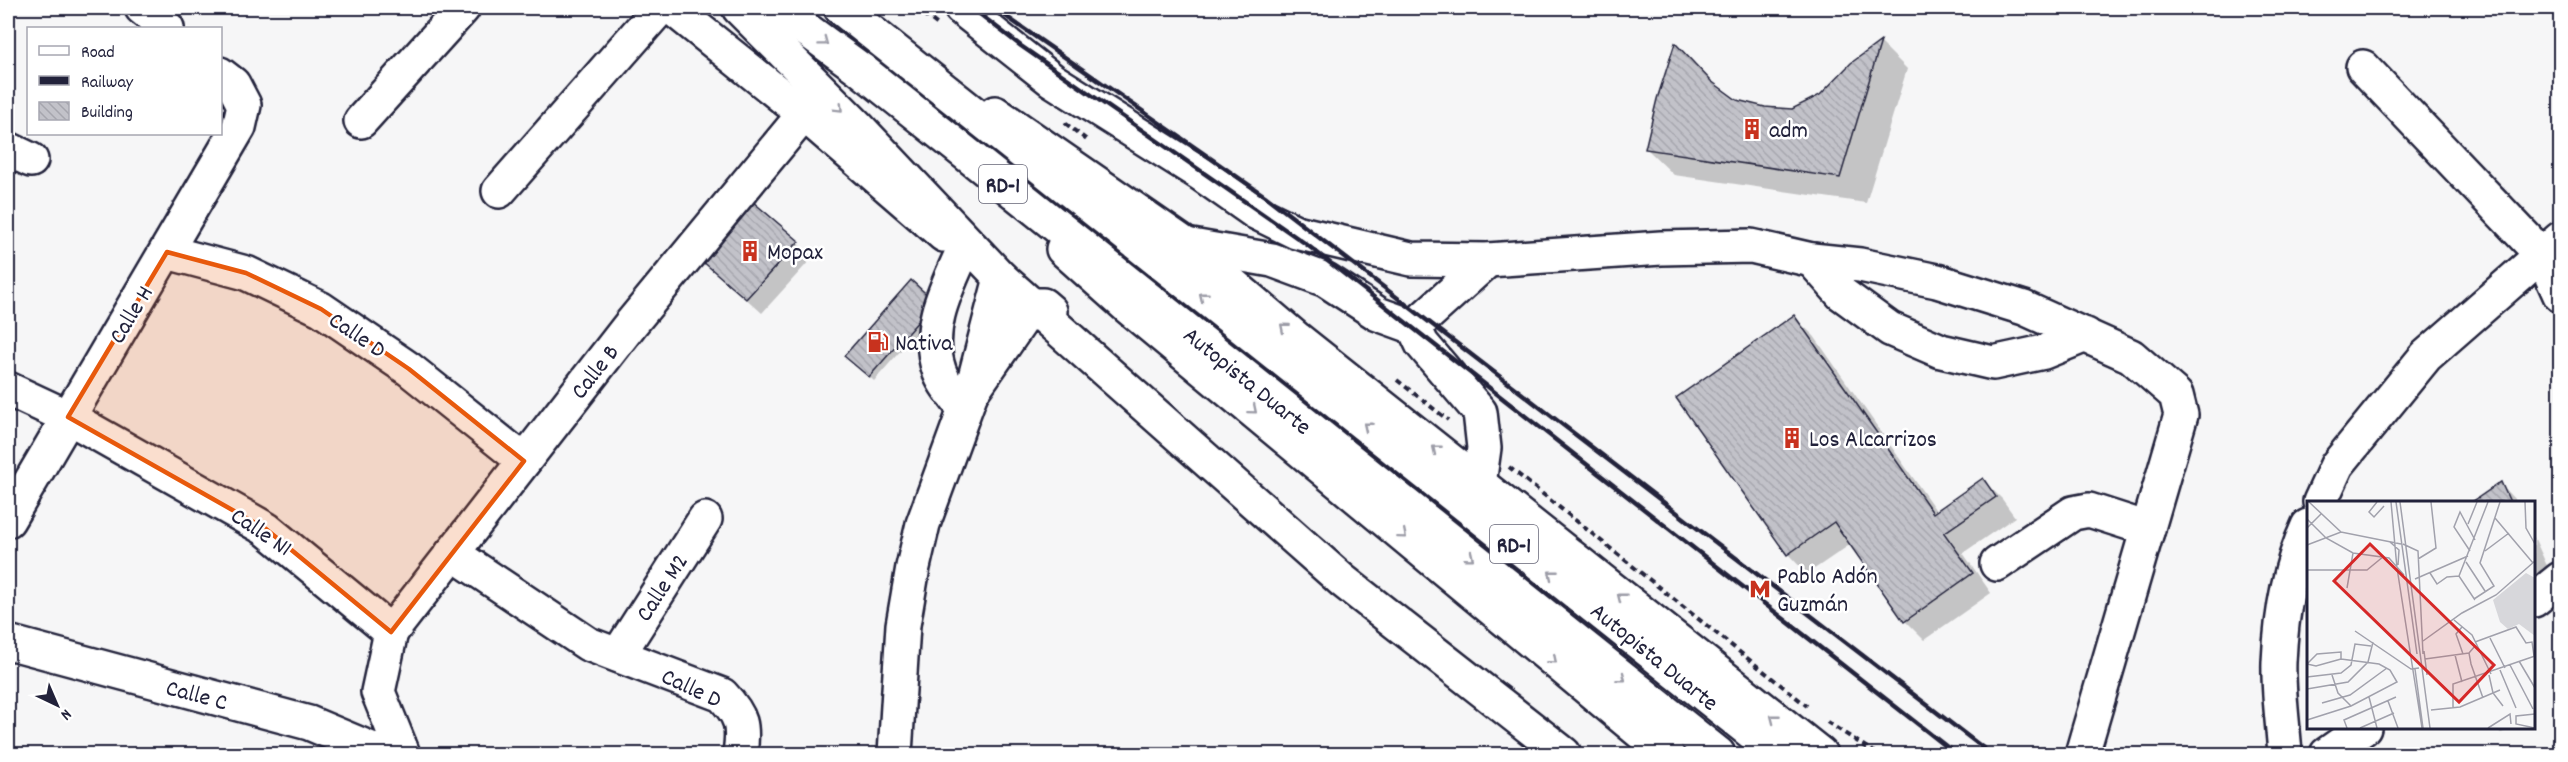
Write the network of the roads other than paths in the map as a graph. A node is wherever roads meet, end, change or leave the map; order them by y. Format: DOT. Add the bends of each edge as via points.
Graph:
graph roads {
  1 [pos="142,8"];
  2 [pos="464,8"];
  3 [pos="660,8"];
  4 [pos="672,8"];
  5 [pos="739,8"];
  6 [pos="777,8"];
  7 [pos="841,8"];
  8 [pos="961,8"];
  9 [pos="166,27"];
  10 [pos="2363,67"];
  11 [pos="860,69"];
  12 [pos="222,76"];
  13 [pos="804,114"];
  14 [pos="361,121"];
  15 [pos="498,191"];
  16 [pos="1186,245"];
  17 [pos="2551,247"];
  18 [pos="963,251"];
  19 [pos="167,252"];
  20 [pos="1488,260"];
  21 [pos="1812,260"];
  22 [pos="1001,278"];
  23 [pos="2560,294"];
  24 [pos="1032,306"];
  25 [pos="1414,327"];
  26 [pos="2086,335"];
  27 [pos="1073,342"];
  28 [pos="8,389"];
  29 [pos="968,401"];
  30 [pos="68,417"];
  31 [pos="524,461"];
  32 [pos="1479,484"];
  33 [pos="2320,501"];
  34 [pos="705,519"];
  35 [pos="8,520"];
  36 [pos="2307,528"];
  37 [pos="2148,529"];
  38 [pos="452,553"];
  39 [pos="1997,564"];
  40 [pos="2560,579"];
  41 [pos="2535,599"];
  42 [pos="391,632"];
  43 [pos="8,642"];
  44 [pos="618,655"];
  45 [pos="2363,729"];
  46 [pos="383,754"];
  47 [pos="403,754"];
  48 [pos="740,754"];
  49 [pos="895,754"];
  50 [pos="1564,754"];
  51 [pos="1590,754"];
  52 [pos="1667,754"];
  53 [pos="1718,754"];
  54 [pos="1779,754"];
  55 [pos="1820,754"];
  56 [pos="2082,754"];
  57 [pos="2285,754"];
  58 [pos="2327,754"];
  1 -- 9 [label="main road"];
  2 -- 14 [label="main road"];
  3 -- 15 [label="main road"];
  4 -- 13 [label="main road"];
  5 -- 22 [label="main road, one-way"];
  6 -- 11 [label="main road, Autopista Duarte / RD-1, one-way"];
  7 -- 16 [label="main road"];
  54 -- 7 [label="main road, Autopista Duarte / RD-1, one-way"];
  8 -- 20 [label="main road" via="1052,80 1265,217 1296,232 1411,259"];
  10 -- 17 [label="main road"];
  11 -- 52 [label="main road, one-way" via="1128,307"];
  11 -- 53 [label="main road, Autopista Duarte / RD-1, one-way"];
  12 -- 19 [label="main road, Calle H" via="233,84 244,105 239,127"];
  13 -- 18 [label="main road"];
  13 -- 31 [label="main road, Calle B"];
  16 -- 25 [label="main road" via="1272,260 1326,280 1378,314"];
  32 -- 16 [label="main road, one-way"];
  17 -- 23 [label="main road"];
  17 -- 33 [label="main road" via="2426,356 2337,465"];
  18 -- 22 [label="main road"];
  18 -- 29 [label="main road" via="936,320 933,342 939,372"];
  19 -- 30 [label="main road, Calle H"];
  19 -- 31 [label="main road, Calle D" via="246,273 321,309 408,369"];
  20 -- 21 [label="main road" via="1750,246"];
  20 -- 25 [label="main road"];
  21 -- 26 [label="main road" via="1860,265 1937,281 2024,308"];
  21 -- 26 [label="main road" via="1842,294 1890,329 1941,351 1993,363 2044,352"];
  22 -- 24 [label="main road"];
  22 -- 29 [label="main road"];
  24 -- 27 [label="main road"];
  24 -- 29 [label="main road"];
  24 -- 51 [label="main road" via="1043,305"];
  25 -- 32 [label="main road" via="1422,344 1480,412 1485,448"];
  26 -- 37 [label="main road" via="2132,356 2176,395 2181,415"];
  27 -- 29 [label="main road" via="1042,339 1024,345"];
  27 -- 50 [label="main road" via="1343,580"];
  28 -- 30 [label="main road, Calle N1"];
  29 -- 49 [label="main road" via="923,524 913,567 903,626"];
  30 -- 35 [label="main road, Calle H"];
  30 -- 42 [label="main road, Calle N1" via="266,529"];
  31 -- 38 [label="main road, Calle B"];
  55 -- 32 [label="main road, one-way"];
  34 -- 44 [label="main road, Calle M2"];
  36 -- 57 [label="main road" via="2284,609 2279,663"];
  37 -- 39 [label="main road" via="2089,510 2073,513"];
  37 -- 56 [label="main road"];
  38 -- 42 [label="main road, Calle B"];
  38 -- 44 [label="main road, Calle D" via="588,644"];
  40 -- 41 [label="main road"];
  42 -- 47 [label="main road" via="378,692"];
  43 -- 46 [label="main road, Calle C" via="309,723"];
  44 -- 48 [label="main road, Calle D" via="722,695 737,710 744,732"];
  45 -- 58 [label="main road"];
}
